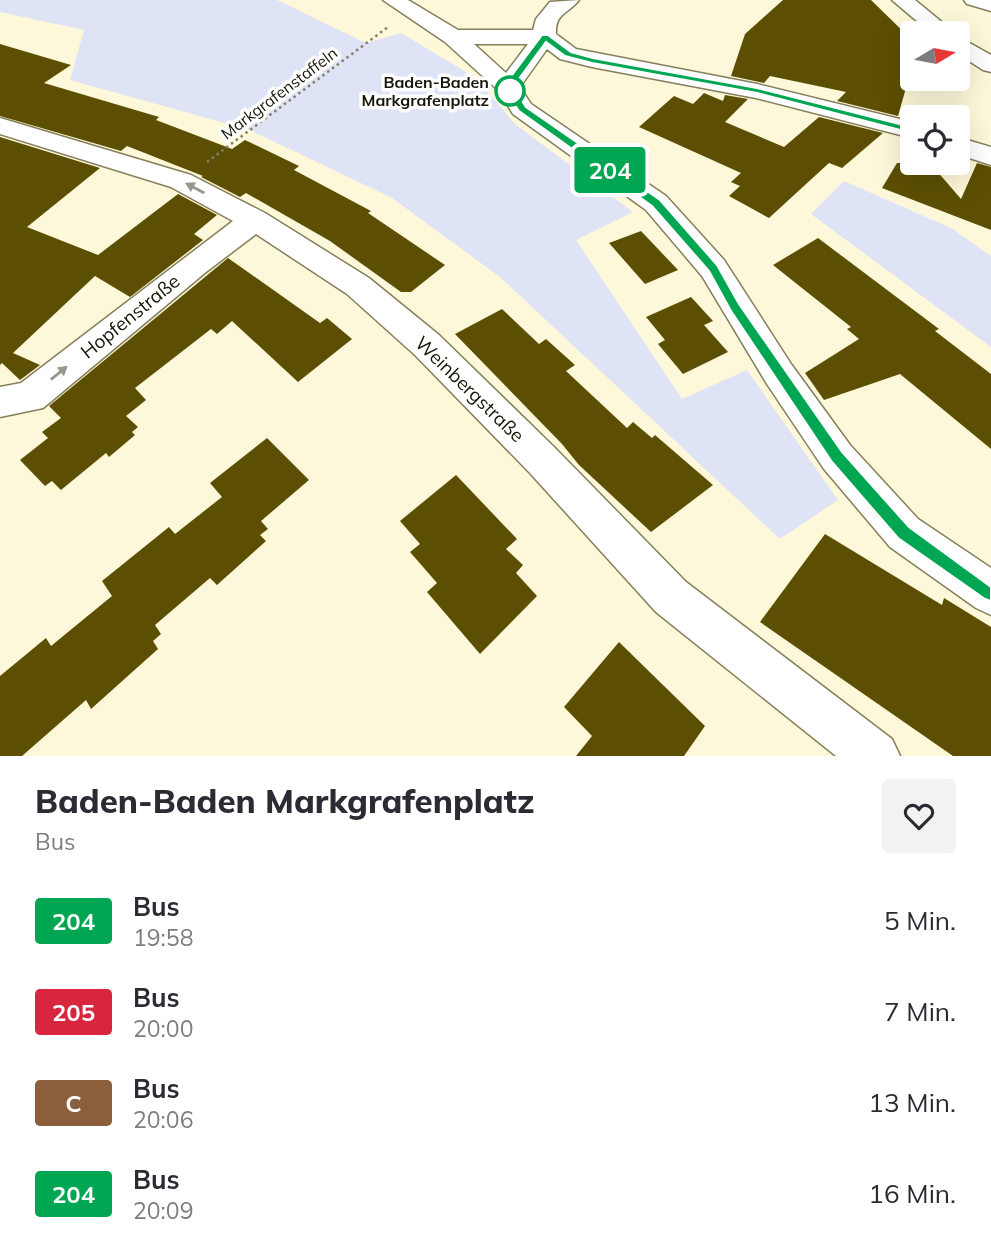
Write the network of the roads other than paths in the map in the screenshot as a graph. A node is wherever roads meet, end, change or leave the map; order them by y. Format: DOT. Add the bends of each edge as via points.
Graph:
graph roads {
  1 [pos="393,0"];
  2 [pos="569,0"];
  3 [pos="974,0"];
  4 [pos="918,4"];
  5 [pos="991,5"];
  6 [pos="933,21"];
  7 [pos="453,37"];
  8 [pos="545,37"];
  9 [pos="970,51"];
  10 [pos="991,65"];
  11 [pos="508,87"];
  12 [pos="0,126"];
  13 [pos="900,127"];
  14 [pos="970,149"];
  15 [pos="991,156"];
  16 [pos="255,220"];
  17 [pos="0,402"];
  18 [pos="991,593"];
  19 [pos="875,756"];
  1 -- 7 [label="street"];
  2 -- 8 [label="street" via="555,6 547,17"];
  3 -- 5 [label="street"];
  4 -- 6 [label="street"];
  7 -- 8 [label="street"];
  7 -- 11 [label="street"];
  8 -- 11 [label="street"];
  8 -- 13 [label="street" via="568,54 757,91"];
  9 -- 10 [label="street"];
  11 -- 18 [label="street" via="522,109 656,203 713,268 837,457 904,533"];
  16 -- 12 [label="street, Weinbergstraße, one-way" via="181,181"];
  14 -- 15 [label="street"];
  17 -- 16 [label="street, Hopfenstraße, one-way" via="30,397"];
  16 -- 19 [label="street, Weinbergstraße" via="358,286 427,345 671,597"];
}
